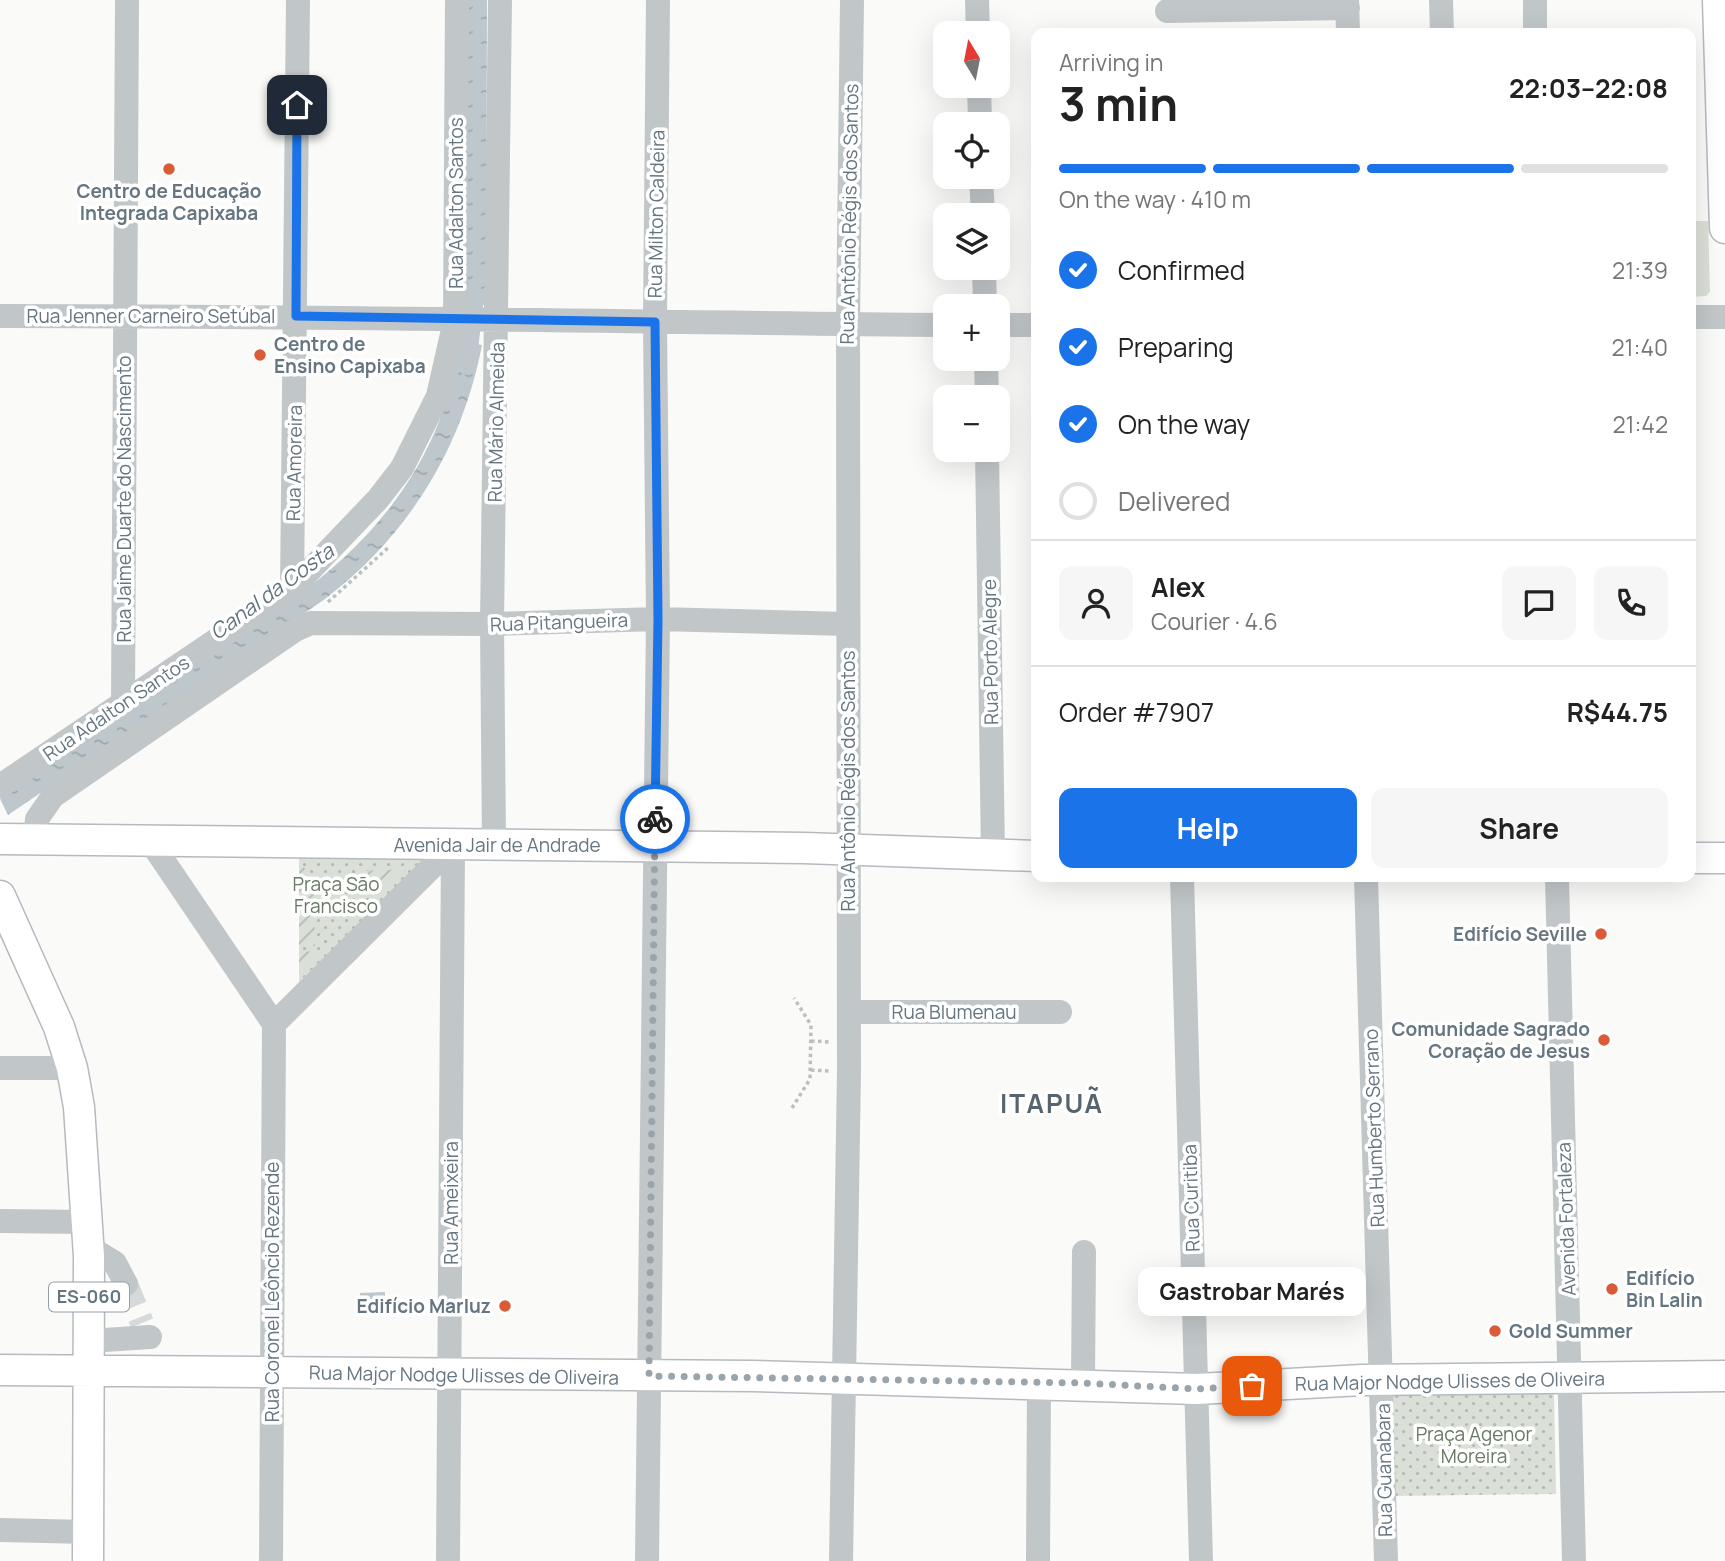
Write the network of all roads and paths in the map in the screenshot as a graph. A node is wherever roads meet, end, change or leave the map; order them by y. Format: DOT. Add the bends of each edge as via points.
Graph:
graph roads {
  1 [pos="127,0"];
  2 [pos="298,0"];
  3 [pos="457,0"];
  4 [pos="500,0"];
  5 [pos="658,0"];
  6 [pos="852,0"];
  7 [pos="977,0"];
  8 [pos="1441,0"];
  9 [pos="1535,0"];
  10 [pos="1718,0"];
  11 [pos="1348,4"];
  12 [pos="1167,15"];
  13 [pos="978,21"];
  14 [pos="1258,21"];
  15 [pos="1348,28"];
  16 [pos="1442,28"];
  17 [pos="1535,28"];
  18 [pos="1725,228"];
  19 [pos="0,316"];
  20 [pos="125,316"];
  21 [pos="296,316"];
  22 [pos="1696,317"];
  23 [pos="1725,317"];
  24 [pos="459,321"];
  25 [pos="492,321"];
  26 [pos="655,322"];
  27 [pos="848,324"];
  28 [pos="933,325"];
  29 [pos="1010,325"];
  30 [pos="1031,325"];
  31 [pos="987,462"];
  32 [pos="389,547"];
  33 [pos="292,589"];
  34 [pos="316,616"];
  35 [pos="658,619"];
  36 [pos="492,624"];
  37 [pos="848,624"];
  38 [pos="123,704"];
  39 [pos="0,786"];
  40 [pos="0,839"];
  41 [pos="35,840"];
  42 [pos="150,841"];
  43 [pos="494,844"];
  44 [pos="453,846"];
  45 [pos="654,846"];
  46 [pos="848,849"];
  47 [pos="993,855"];
  48 [pos="1031,856"];
  49 [pos="1696,858"];
  50 [pos="1725,858"];
  51 [pos="1182,882"];
  52 [pos="1366,882"];
  53 [pos="1557,882"];
  54 [pos="0,896"];
  55 [pos="794,998"];
  56 [pos="849,1012"];
  57 [pos="1060,1012"];
  58 [pos="274,1024"];
  59 [pos="0,1068"];
  60 [pos="72,1068"];
  61 [pos="792,1108"];
  62 [pos="0,1221"];
  63 [pos="88,1235"];
  64 [pos="1084,1252"];
  65 [pos="126,1284"];
  66 [pos="89,1340"];
  67 [pos="0,1370"];
  68 [pos="89,1372"];
  69 [pos="167,1372"];
  70 [pos="272,1373"];
  71 [pos="450,1375"];
  72 [pos="649,1376"];
  73 [pos="1725,1376"];
  74 [pos="1570,1379"];
  75 [pos="1382,1380"];
  76 [pos="844,1381"];
  77 [pos="1039,1383"];
  78 [pos="1083,1383"];
  79 [pos="1197,1389"];
  80 [pos="0,1531"];
  81 [pos="88,1547"];
  82 [pos="271,1561"];
  83 [pos="448,1561"];
  84 [pos="647,1561"];
  85 [pos="841,1561"];
  86 [pos="1038,1561"];
  87 [pos="1201,1561"];
  88 [pos="1386,1561"];
  89 [pos="1574,1561"];
  1 -- 20 [label="street, Rua Jaime Duarte do Nascimento"];
  2 -- 21 [label="street, Rua Amoreira"];
  3 -- 24 [label="street, Rua Adalton Santos"];
  4 -- 25 [label="street, Rua Mário Almeida"];
  5 -- 26 [label="street, Rua Milton Caldeira"];
  6 -- 27 [label="street, Rua Antônio Régis dos Santos"];
  7 -- 13 [label="street"];
  8 -- 16 [label="street"];
  9 -- 17 [label="street"];
  10 -- 18 [label="main road"];
  11 -- 14 [label="street"];
  11 -- 15 [label="street"];
  12 -- 14 [label="street"];
  19 -- 20 [label="street, Rua Jenner Carneiro Setúbal"];
  20 -- 21 [label="street, Rua Jenner Carneiro Setúbal"];
  20 -- 38 [label="street, Rua Jaime Duarte do Nascimento"];
  21 -- 24 [label="street, Rua Jenner Carneiro Setúbal"];
  21 -- 33 [label="street, Rua Amoreira"];
  22 -- 23 [label="street"];
  24 -- 25 [label="street, Rua Jenner Carneiro Setúbal"];
  24 -- 33 [label="street, Rua Adalton Santos" via="438,396 402,468"];
  25 -- 26 [label="street, Rua Jenner Carneiro Setúbal"];
  25 -- 36 [label="street, Rua Mário Almeida"];
  26 -- 27 [label="street, Rua Jenner Carneiro Setúbal"];
  26 -- 35 [label="street, Rua Milton Caldeira"];
  27 -- 28 [label="street, Rua Jenner Carneiro Setúbal"];
  27 -- 37 [label="street, Rua Antônio Régis dos Santos"];
  29 -- 30 [label="street"];
  31 -- 47 [label="street, Rua Porto Alegre"];
  32 -- 34 [label="path"];
  33 -- 38 [label="street, Rua Adalton Santos"];
  34 -- 36 [label="street, Rua Pitangueira"];
  34 -- 41 [label="street, Rua Adalton Santos" via="53,796 37,819"];
  35 -- 36 [label="street, Rua Pitangueira"];
  35 -- 37 [label="street, Rua Pitangueira"];
  35 -- 45 [label="street, Rua Milton Caldeira"];
  36 -- 43 [label="street, Rua Mário Almeida"];
  37 -- 46 [label="street, Rua Antônio Régis dos Santos"];
  38 -- 39 [label="street, Rua Adalton Santos"];
  40 -- 41 [label="main road, Avenida Jair de Andrade"];
  41 -- 42 [label="main road, Avenida Jair de Andrade"];
  42 -- 44 [label="main road, Avenida Jair de Andrade"];
  42 -- 58 [label="street"];
  43 -- 44 [label="main road, Avenida Jair de Andrade"];
  43 -- 45 [label="main road, Avenida Jair de Andrade"];
  44 -- 58 [label="street"];
  44 -- 71 [label="street, Rua Ameixeira"];
  45 -- 46 [label="main road, Avenida Jair de Andrade"];
  45 -- 72 [label="street, Rua Milton Caldeira"];
  46 -- 47 [label="main road, Avenida Jair de Andrade"];
  46 -- 56 [label="street, Rua Antônio Régis dos Santos"];
  47 -- 48 [label="main road, Avenida Jair de Andrade"];
  49 -- 50 [label="main road"];
  51 -- 79 [label="street, Rua Curitiba"];
  52 -- 75 [label="street, Rua Humberto Serrano"];
  53 -- 74 [label="street, Avenida Fortaleza"];
  54 -- 60 [label="main road, ES-060" via="53,1013"];
  55 -- 61 [label="path" via="811,1025 810,1079"];
  56 -- 57 [label="street, Rua Blumenau"];
  56 -- 76 [label="street, Rua Antônio Régis dos Santos"];
  58 -- 70 [label="street, Rua Coronel Leôncio Rezende"];
  59 -- 60 [label="street"];
  60 -- 63 [label="main road, ES-060" via="81,1125"];
  62 -- 63 [label="street"];
  63 -- 65 [label="street" via="115,1263"];
  63 -- 66 [label="main road, ES-060"];
  64 -- 78 [label="street"];
  66 -- 68 [label="main road, ES-060"];
  66 -- 69 [label="street" via="146,1330"];
  67 -- 68 [label="main road, Rua Major Nodge Ulisses de Oliveira"];
  68 -- 69 [label="main road, Rua Major Nodge Ulisses de Oliveira"];
  68 -- 81 [label="main road, ES-060"];
  69 -- 70 [label="main road, Rua Major Nodge Ulisses de Oliveira"];
  70 -- 71 [label="main road, Rua Major Nodge Ulisses de Oliveira"];
  70 -- 82 [label="street, Rua Coronel Leôncio Rezende"];
  71 -- 72 [label="main road, Rua Major Nodge Ulisses de Oliveira"];
  71 -- 83 [label="street, Rua Ameixeira"];
  72 -- 76 [label="main road, Rua Major Nodge Ulisses de Oliveira"];
  72 -- 84 [label="street, Rua Milton Caldeira"];
  73 -- 74 [label="main road, Rua Major Nodge Ulisses de Oliveira"];
  74 -- 75 [label="main road, Rua Major Nodge Ulisses de Oliveira"];
  74 -- 89 [label="street, Avenida Fortaleza"];
  75 -- 79 [label="main road, Rua Major Nodge Ulisses de Oliveira"];
  75 -- 88 [label="street, Rua Guanabara"];
  76 -- 77 [label="main road, Rua Major Nodge Ulisses de Oliveira"];
  76 -- 85 [label="street, Rua Antônio Régis dos Santos"];
  77 -- 78 [label="main road, Rua Major Nodge Ulisses de Oliveira"];
  77 -- 86 [label="street"];
  78 -- 79 [label="main road, Rua Major Nodge Ulisses de Oliveira"];
  79 -- 87 [label="street, Rua Curitiba"];
  80 -- 81 [label="street"];
}
